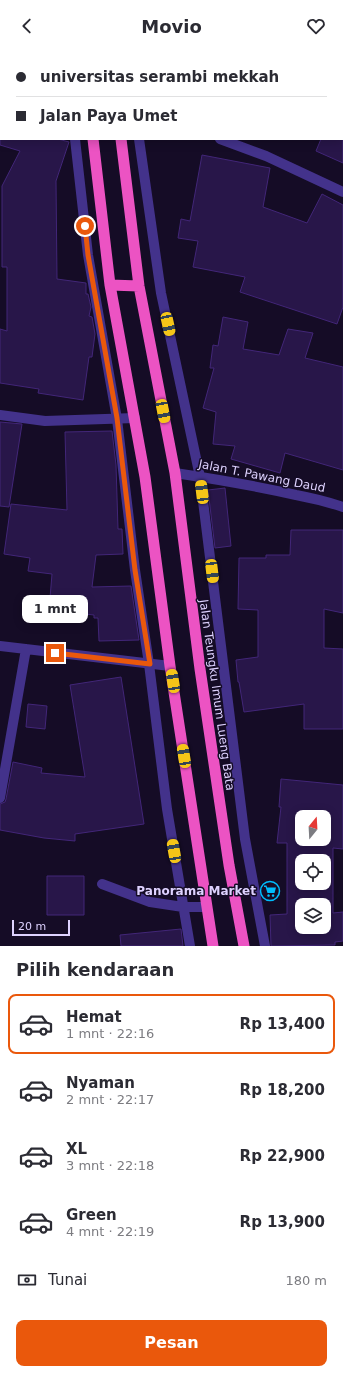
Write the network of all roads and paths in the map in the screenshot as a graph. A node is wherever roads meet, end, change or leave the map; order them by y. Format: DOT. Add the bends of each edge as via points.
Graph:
graph roads {
  1 [pos="75,140"];
  2 [pos="93,140"];
  3 [pos="121,140"];
  4 [pos="139,140"];
  5 [pos="223,140"];
  6 [pos="343,192"];
  7 [pos="110,286"];
  8 [pos="139,286"];
  9 [pos="0,415"];
  10 [pos="117,418"];
  11 [pos="135,418"];
  12 [pos="175,473"];
  13 [pos="200,477"];
  14 [pos="343,507"];
  15 [pos="0,646"];
  16 [pos="26,650"];
  17 [pos="150,664"];
  18 [pos="170,666"];
  19 [pos="0,798"];
  20 [pos="102,884"];
  21 [pos="183,907"];
  22 [pos="207,907"];
  23 [pos="190,946"];
  24 [pos="213,946"];
  25 [pos="244,946"];
  26 [pos="265,946"];
  1 -- 10 [label="street" via="88,255"];
  2 -- 7 [label="highway"];
  3 -- 8 [label="highway, Jalan Teungku Imum Lueng Bata"];
  4 -- 13 [label="street" via="161,293"];
  5 -- 6 [label="street" via="266,156"];
  7 -- 8 [label="highway"];
  7 -- 11 [label="highway"];
  8 -- 12 [label="highway, Jalan Teungku Imum Lueng Bata"];
  9 -- 10 [label="street" via="45,421"];
  10 -- 11 [label="street"];
  10 -- 17 [label="street" via="135,570"];
  11 -- 18 [label="highway"];
  12 -- 13 [label="street, Jalan T. Pawang Daud"];
  12 -- 25 [label="highway, Jalan Teungku Imum Lueng Bata" via="204,700"];
  13 -- 14 [label="street, Jalan T. Pawang Daud" via="274,490"];
  13 -- 26 [label="street" via="245,839"];
  15 -- 16 [label="street"];
  16 -- 17 [label="street"];
  16 -- 19 [label="street"];
  17 -- 18 [label="street"];
  17 -- 21 [label="street" via="167,809"];
  18 -- 22 [label="highway"];
  20 -- 21 [label="street" via="150,902"];
  21 -- 22 [label="street"];
  21 -- 23 [label="street"];
  22 -- 24 [label="highway"];
}
